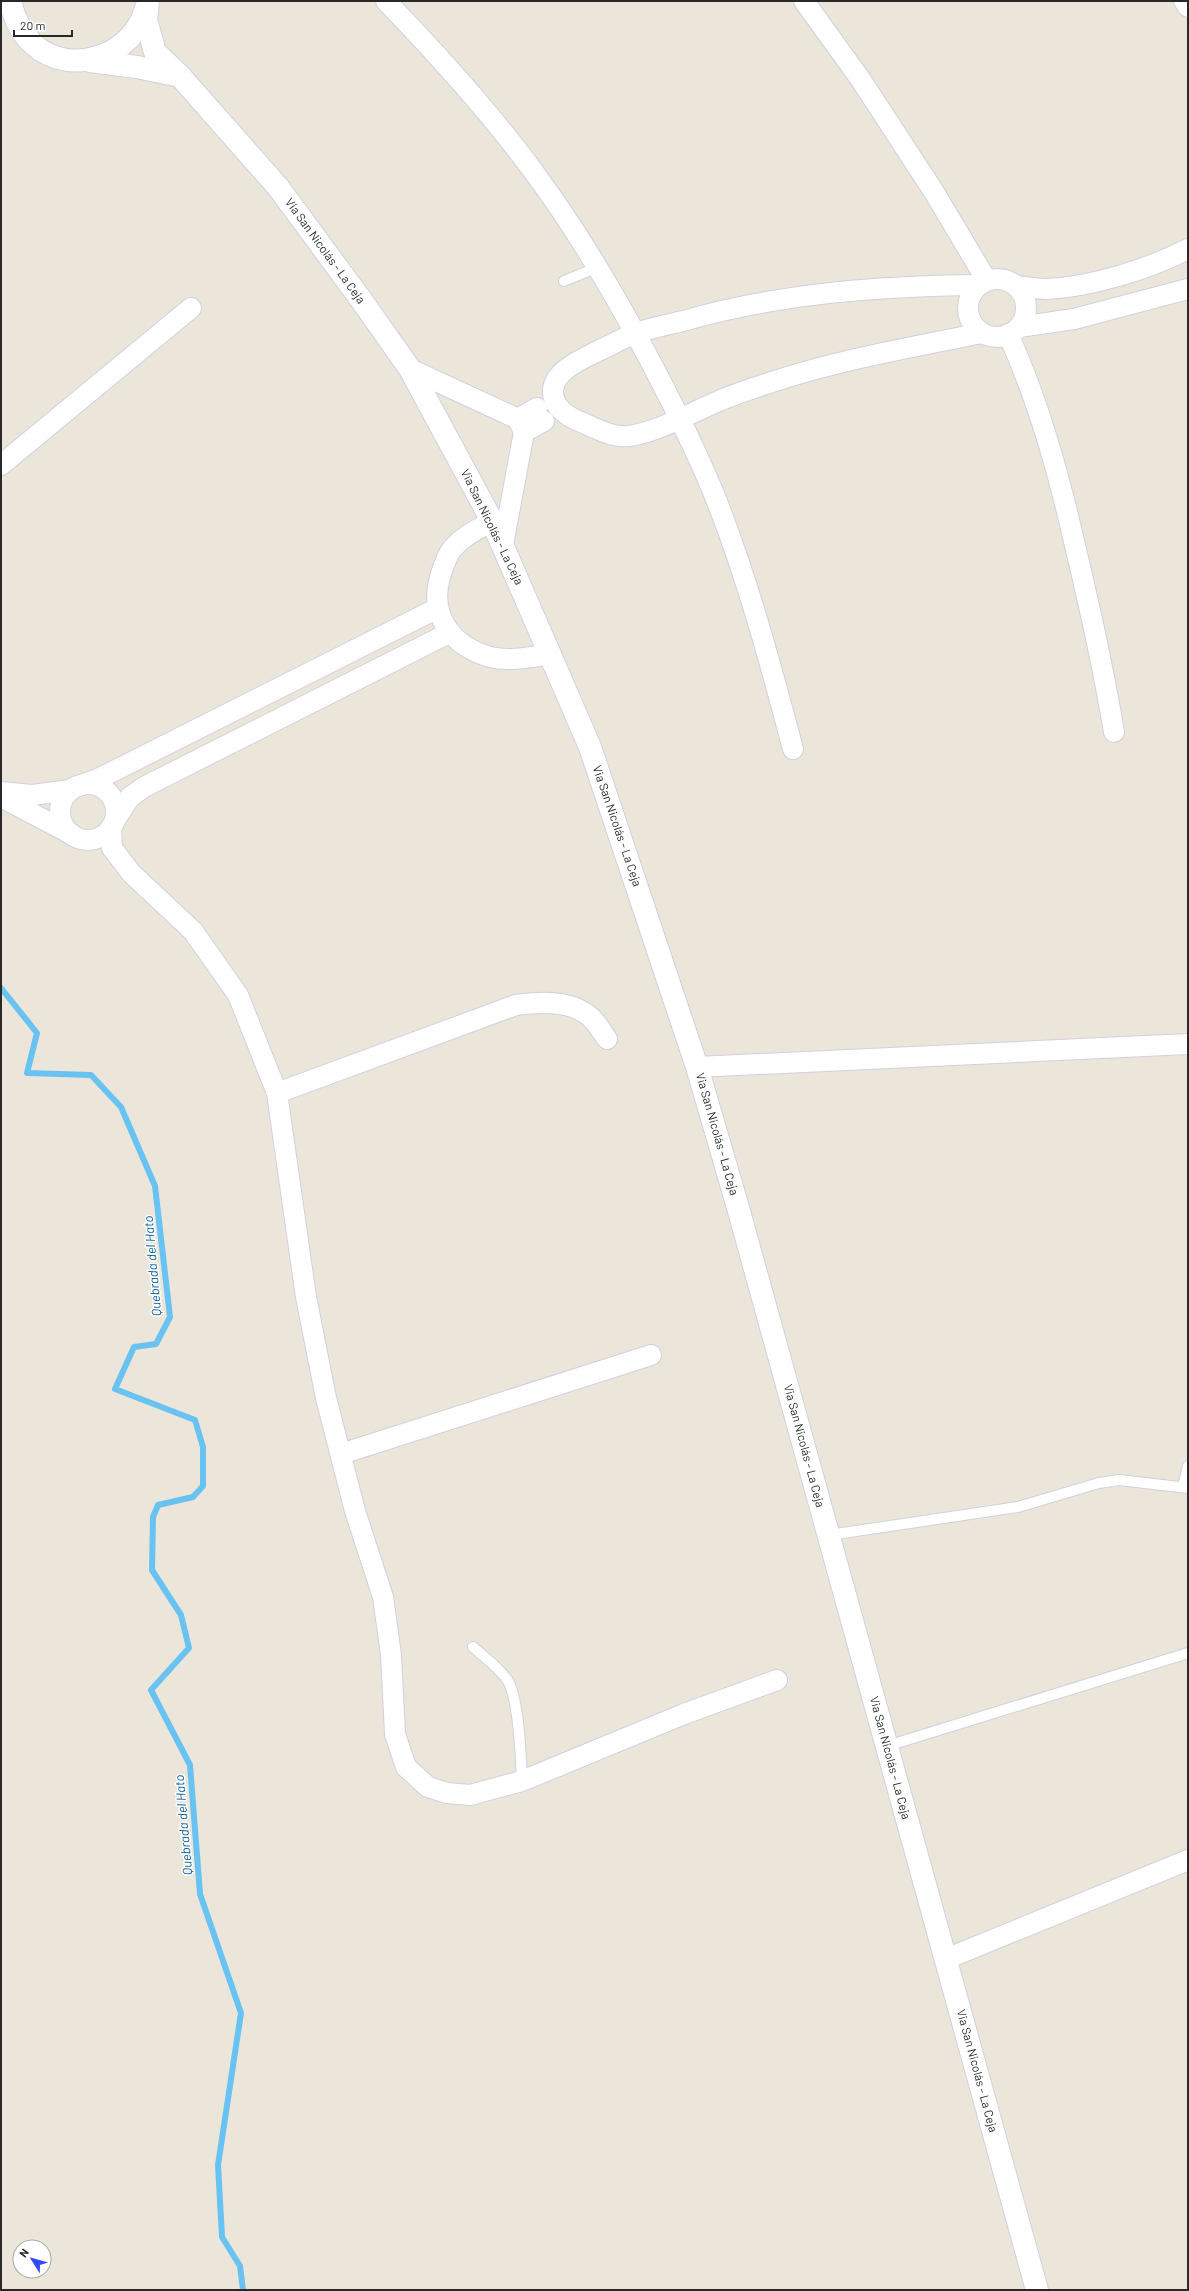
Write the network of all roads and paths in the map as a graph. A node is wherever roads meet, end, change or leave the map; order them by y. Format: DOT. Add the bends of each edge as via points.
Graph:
graph roads {
  1 [pos="10,1"];
  2 [pos="147,1"];
  3 [pos="386,1"];
  4 [pos="804,1"];
  5 [pos="1184,1"];
  6 [pos="1188,7"];
  7 [pos="82,61"];
  8 [pos="180,76"];
  9 [pos="1188,249"];
  10 [pos="598,267"];
  11 [pos="564,281"];
  12 [pos="984,283"];
  13 [pos="1016,286"];
  14 [pos="1188,289"];
  15 [pos="191,308"];
  16 [pos="1013,331"];
  17 [pos="635,333"];
  18 [pos="982,333"];
  19 [pos="410,369"];
  20 [pos="549,410"];
  21 [pos="681,419"];
  22 [pos="521,425"];
  23 [pos="1,465"];
  24 [pos="492,521"];
  25 [pos="503,545"];
  26 [pos="438,608"];
  27 [pos="449,633"];
  28 [pos="551,654"];
  29 [pos="1114,732"];
  30 [pos="793,748"];
  31 [pos="75,788"];
  32 [pos="1,792"];
  33 [pos="1,797"];
  34 [pos="113,824"];
  35 [pos="77,837"];
  36 [pos="132,874"];
  37 [pos="607,1039"];
  38 [pos="1188,1044"];
  39 [pos="697,1067"];
  40 [pos="277,1093"];
  41 [pos="651,1355"];
  42 [pos="341,1454"];
  43 [pos="1188,1466"];
  44 [pos="1186,1487"];
  45 [pos="829,1535"];
  46 [pos="473,1647"];
  47 [pos="1188,1654"];
  48 [pos="777,1680"];
  49 [pos="887,1746"];
  50 [pos="522,1781"];
  51 [pos="1188,1860"];
  52 [pos="946,1959"];
  53 [pos="1037,2290"];
  1 -- 7 [label="street" via="13,16 33,44 48,54 64,60"];
  2 -- 7 [label="street" via="137,30 122,46 103,56"];
  2 -- 8 [label="street, Via San Nicolás - La Ceja" via="146,20 155,52"];
  3 -- 10 [label="street" via="502,130 537,176"];
  4 -- 12 [label="street" via="861,80 934,192"];
  5 -- 6 [label="street"];
  7 -- 8 [label="street" via="137,67"];
  8 -- 19 [label="street, Via San Nicolás - La Ceja" via="278,187"];
  9 -- 13 [label="street" via="1151,265 1080,285 1046,289"];
  10 -- 11 [label="lane"];
  10 -- 17 [label="street"];
  12 -- 13 [label="street" via="1002,280"];
  12 -- 17 [label="street" via="896,286 815,294 736,308"];
  12 -- 18 [label="street" via="971,296 968,310 970,319"];
  13 -- 16 [label="street" via="1022,293 1025,306 1024,319"];
  14 -- 16 [label="street" via="1074,319"];
  15 -- 23 [label="street"];
  16 -- 18 [label="street" via="991,336"];
  16 -- 29 [label="street" via="1056,468 1102,657"];
  17 -- 20 [label="street" via="590,355 561,374 552,388"];
  17 -- 21 [label="street"];
  18 -- 21 [label="street" via="869,356 802,373 719,401"];
  19 -- 22 [label="street"];
  19 -- 24 [label="street, Via San Nicolás - La Ceja"];
  20 -- 21 [label="street" via="620,436 635,435"];
  20 -- 22 [label="street"];
  21 -- 30 [label="street" via="718,503 753,602"];
  22 -- 25 [label="street"];
  24 -- 25 [label="street, Via San Nicolás - La Ceja"];
  24 -- 26 [label="street" via="469,534 451,550 439,582"];
  25 -- 28 [label="street, Via San Nicolás - La Ceja"];
  26 -- 27 [label="street"];
  26 -- 31 [label="street" via="98,779"];
  27 -- 28 [label="street" via="459,642 491,657 514,659"];
  27 -- 34 [label="street" via="144,787 130,797"];
  28 -- 39 [label="street, Via San Nicolás - La Ceja" via="590,748"];
  31 -- 32 [label="street" via="32,794"];
  31 -- 34 [label="street" via="96,785 110,795 116,811"];
  31 -- 35 [label="street" via="62,804 61,813 66,829"];
  33 -- 35 [label="street"];
  34 -- 35 [label="street" via="98,838"];
  34 -- 36 [label="street" via="112,848"];
  35 -- 36 [label="street"];
  36 -- 40 [label="street" via="193,931 238,995"];
  37 -- 40 [label="street" via="586,1013 574,1007 534,1002 516,1004"];
  38 -- 39 [label="street"];
  39 -- 45 [label="street, Via San Nicolás - La Ceja"];
  40 -- 42 [label="street" via="306,1297 326,1398"];
  41 -- 42 [label="street"];
  42 -- 50 [label="street" via="355,1511 382,1597 392,1655 395,1734 406,1768 428,1787 447,1793 470,1795"];
  43 -- 44 [label="lane"];
  44 -- 45 [label="lane" via="1119,1480 1099,1483 1018,1507"];
  45 -- 49 [label="street, Via San Nicolás - La Ceja"];
  46 -- 50 [label="lane" via="499,1669 508,1683 514,1704"];
  47 -- 49 [label="lane"];
  48 -- 50 [label="street" via="684,1714"];
  49 -- 52 [label="street, Via San Nicolás - La Ceja"];
  51 -- 52 [label="street"];
  52 -- 53 [label="street, Via San Nicolás - La Ceja"];
}
